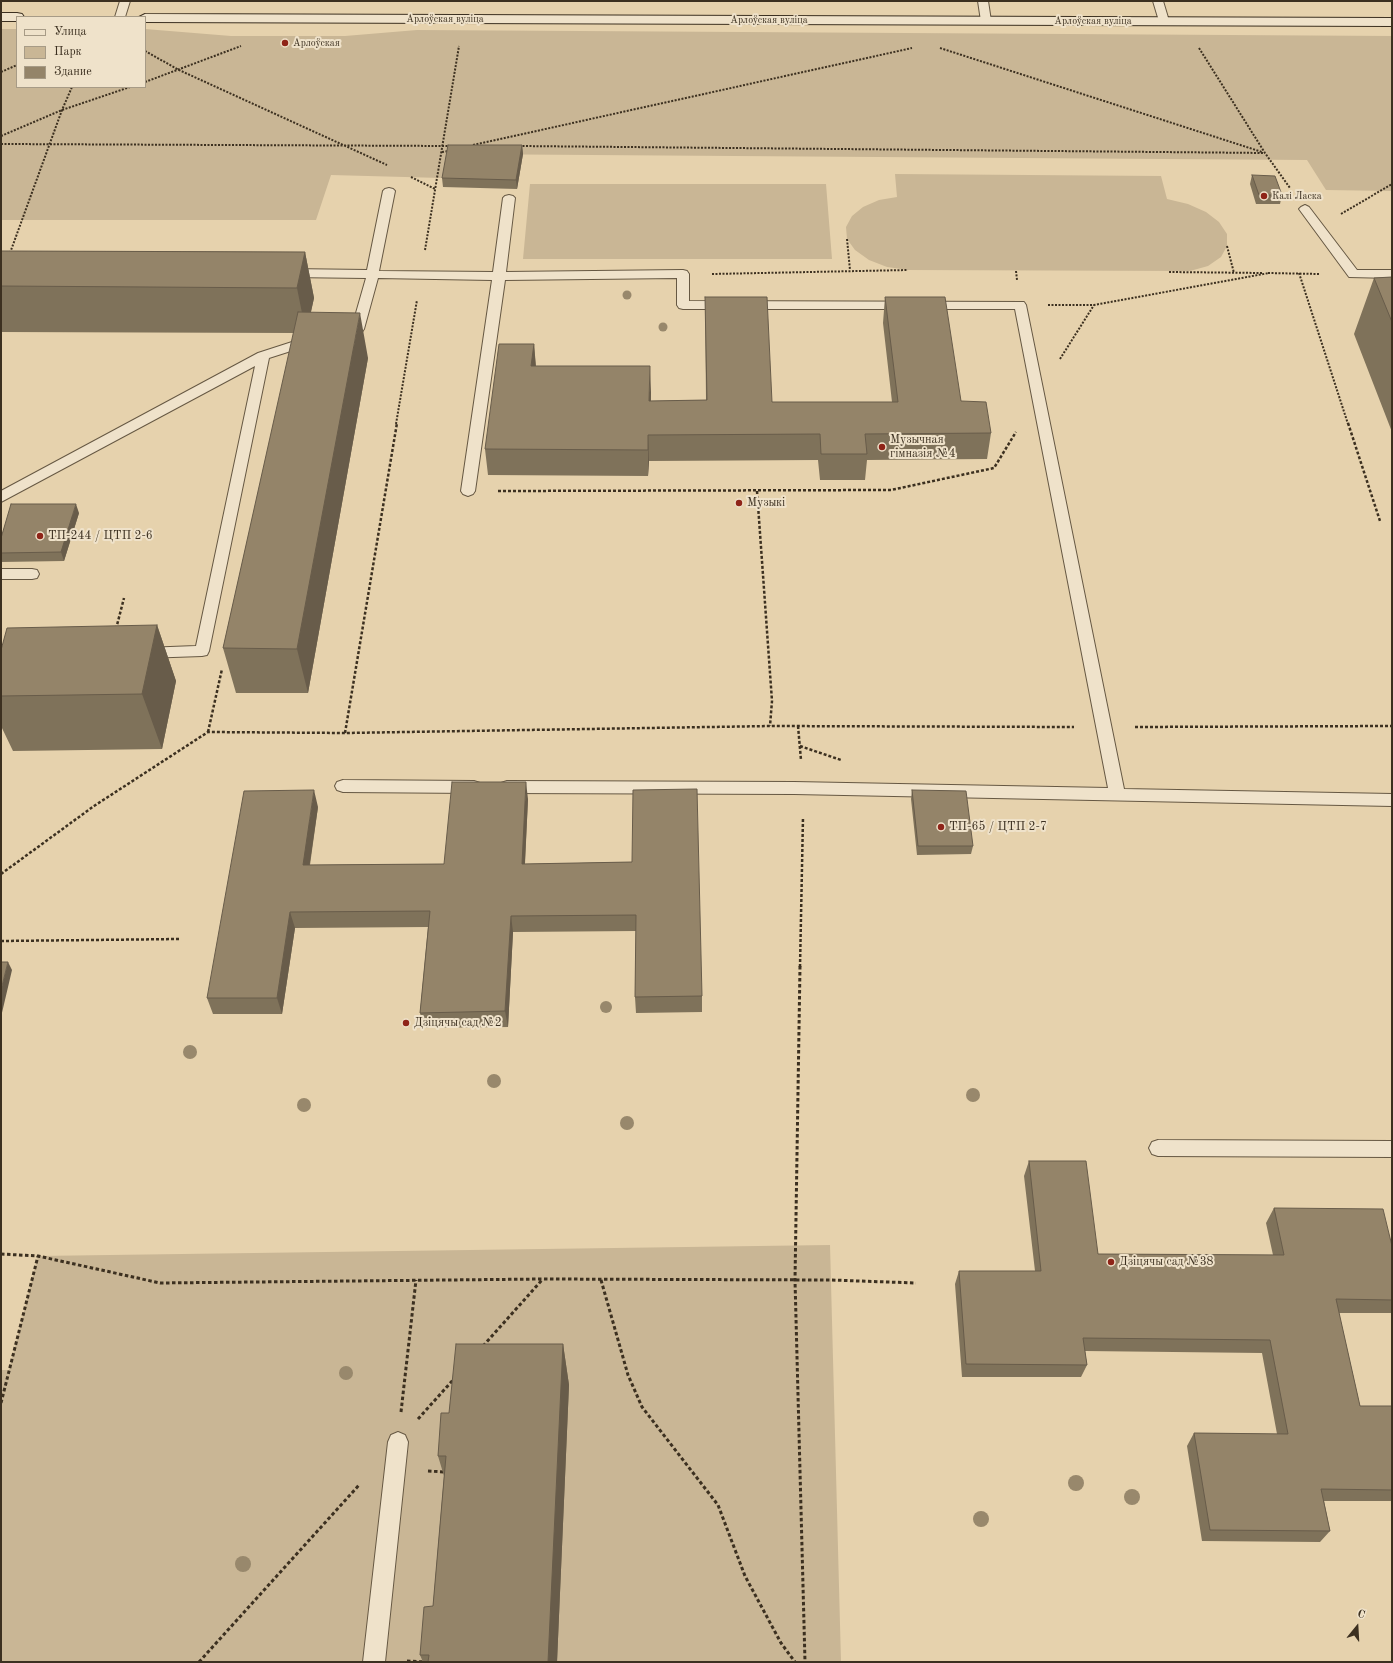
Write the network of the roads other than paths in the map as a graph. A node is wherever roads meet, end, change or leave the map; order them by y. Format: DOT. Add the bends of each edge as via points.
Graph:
graph roads {
  1 [pos="125,1"];
  2 [pos="983,1"];
  3 [pos="1158,1"];
  4 [pos="120,16"];
  5 [pos="1,18"];
  6 [pos="16,18"];
  7 [pos="146,18"];
  8 [pos="986,21"];
  9 [pos="1164,21"];
  10 [pos="1392,22"];
  11 [pos="389,191"];
  12 [pos="509,198"];
  13 [pos="1305,209"];
  14 [pos="274,273"];
  15 [pos="1392,274"];
  16 [pos="373,275"];
  17 [pos="499,276"];
  18 [pos="339,338"];
  19 [pos="326,342"];
  20 [pos="263,356"];
  21 [pos="468,491"];
  22 [pos="1,497"];
  23 [pos="1,574"];
  24 [pos="32,574"];
  25 [pos="130,653"];
  26 [pos="343,786"];
  27 [pos="1117,795"];
  28 [pos="1392,800"];
  29 [pos="1158,1148"];
  30 [pos="1392,1149"];
  31 [pos="398,1442"];
  32 [pos="374,1662"];
  1 -- 4 [label="lane"];
  2 -- 8 [label="lane"];
  3 -- 9 [label="lane"];
  5 -- 6 [label="street"];
  7 -- 8 [label="street, Арлоўская вуліца"];
  8 -- 9 [label="street, Арлоўская вуліца"];
  9 -- 10 [label="street, Арлоўская вуліца"];
  11 -- 16 [label="lane"];
  12 -- 17 [label="lane"];
  13 -- 15 [label="lane" via="1353,274"];
  14 -- 16 [label="lane"];
  16 -- 17 [label="lane"];
  16 -- 18 [label="lane" via="358,329"];
  17 -- 21 [label="lane"];
  17 -- 27 [label="lane" via="683,274 683,305 1020,305"];
  19 -- 20 [label="lane" via="292,346"];
  20 -- 22 [label="lane"];
  20 -- 25 [label="lane" via="202,651"];
  23 -- 24 [label="lane"];
  26 -- 27 [label="lane" via="803,788"];
  27 -- 28 [label="lane"];
  29 -- 30 [label="lane"];
  31 -- 32 [label="lane"];
}
